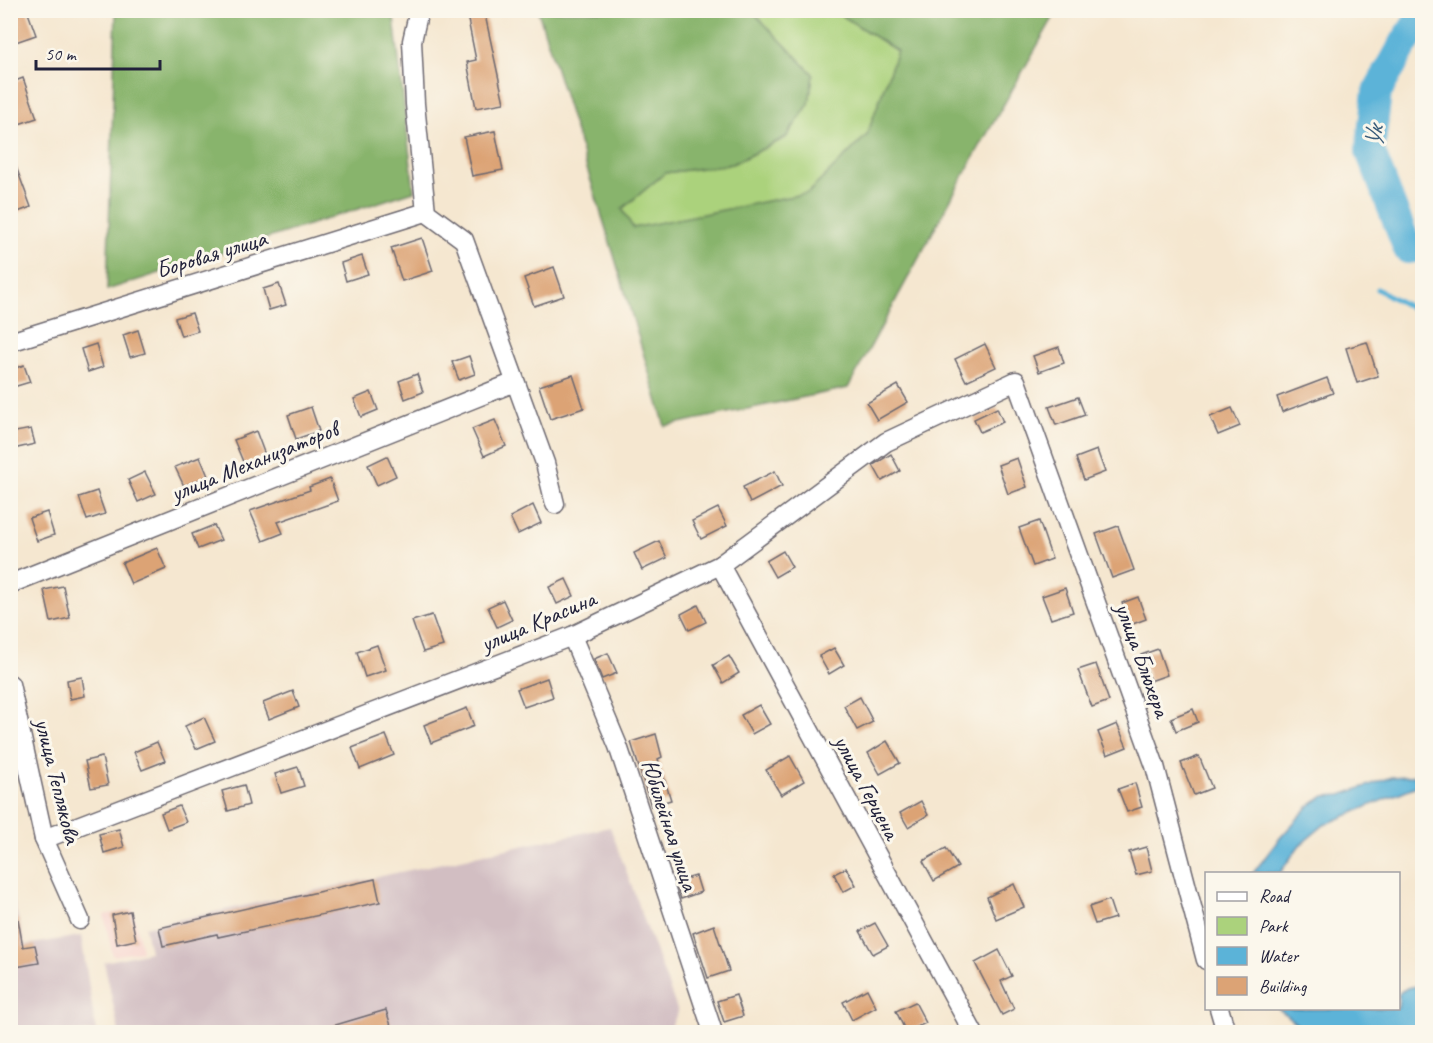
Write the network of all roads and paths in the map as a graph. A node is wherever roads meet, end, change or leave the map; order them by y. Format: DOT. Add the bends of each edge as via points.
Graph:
graph roads {
  1 [pos="419,10"];
  2 [pos="426,212"];
  3 [pos="10,342"];
  4 [pos="1016,381"];
  5 [pos="515,382"];
  6 [pos="555,504"];
  7 [pos="720,565"];
  8 [pos="10,584"];
  9 [pos="572,636"];
  10 [pos="10,684"];
  11 [pos="44,839"];
  12 [pos="80,920"];
  13 [pos="1205,956"];
  14 [pos="1220,1010"];
  15 [pos="712,1032"];
  16 [pos="973,1032"];
  17 [pos="1226,1032"];
  1 -- 2 [label="street" via="412,41"];
  2 -- 3 [label="street, Боровая улица"];
  2 -- 5 [label="street" via="464,240"];
  4 -- 7 [label="street, улица Красина" via="886,442"];
  4 -- 13 [label="street, улица Блюхера" via="1155,766"];
  5 -- 6 [label="street"];
  5 -- 8 [label="street, улица Механизаторов"];
  7 -- 9 [label="street, улица Красина"];
  7 -- 16 [label="street, улица Герцена"];
  9 -- 11 [label="street, улица Красина"];
  9 -- 15 [label="street, Юбилейная улица" via="618,746"];
  10 -- 11 [label="street, улица Теплякова"];
  11 -- 12 [label="street, улица Теплякова"];
  14 -- 17 [label="street"];
}
